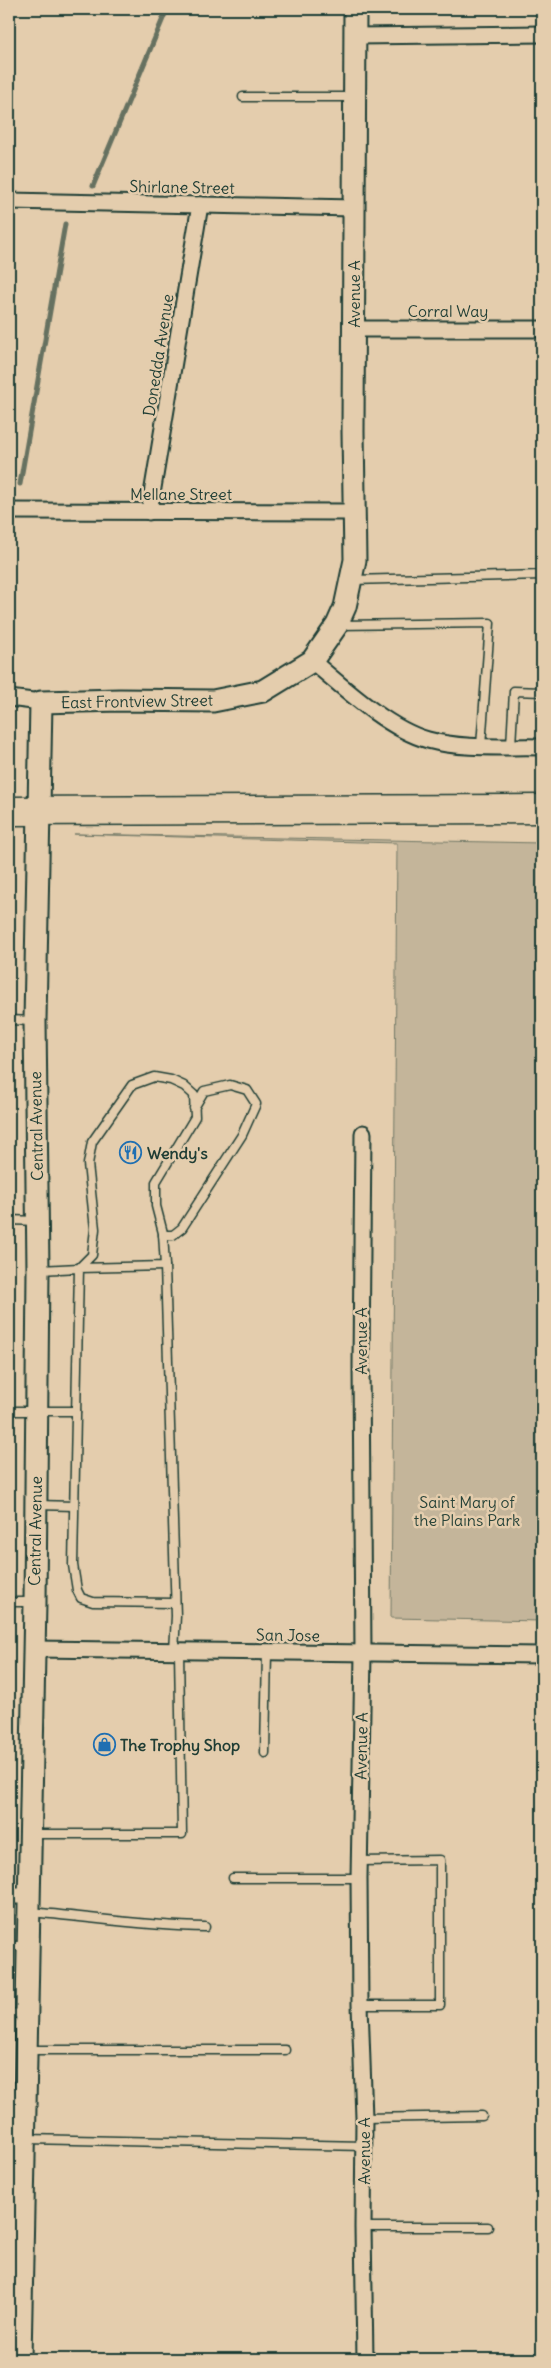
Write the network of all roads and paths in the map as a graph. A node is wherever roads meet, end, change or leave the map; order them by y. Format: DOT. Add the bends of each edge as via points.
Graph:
graph roads {
  1 [pos="355,9"];
  2 [pos="542,34"];
  3 [pos="355,36"];
  4 [pos="243,97"];
  5 [pos="355,97"];
  6 [pos="9,201"];
  7 [pos="200,205"];
  8 [pos="354,208"];
  9 [pos="353,328"];
  10 [pos="542,329"];
  11 [pos="9,511"];
  12 [pos="150,512"];
  13 [pos="354,512"];
  14 [pos="542,575"];
  15 [pos="352,580"];
  16 [pos="337,625"];
  17 [pos="312,661"];
  18 [pos="542,692"];
  19 [pos="9,698"];
  20 [pos="41,702"];
  21 [pos="481,746"];
  22 [pos="511,746"];
  23 [pos="542,747"];
  24 [pos="542,809"];
  25 [pos="9,810"];
  26 [pos="37,811"];
  27 [pos="9,1020"];
  28 [pos="35,1020"];
  29 [pos="194,1108"];
  30 [pos="364,1133"];
  31 [pos="9,1220"];
  32 [pos="38,1221"];
  33 [pos="162,1235"];
  34 [pos="165,1266"];
  35 [pos="79,1268"];
  36 [pos="38,1270"];
  37 [pos="9,1411"];
  38 [pos="37,1411"];
  39 [pos="76,1411"];
  40 [pos="36,1505"];
  41 [pos="74,1506"];
  42 [pos="9,1602"];
  43 [pos="35,1602"];
  44 [pos="174,1602"];
  45 [pos="34,1649"];
  46 [pos="177,1651"];
  47 [pos="267,1652"];
  48 [pos="363,1654"];
  49 [pos="542,1655"];
  50 [pos="265,1753"];
  51 [pos="32,1834"];
  52 [pos="359,1861"];
  53 [pos="233,1878"];
  54 [pos="359,1878"];
  55 [pos="9,1896"];
  56 [pos="30,1904"];
  57 [pos="205,1927"];
  58 [pos="19,1946"];
  59 [pos="360,2005"];
  60 [pos="18,2013"];
  61 [pos="28,2050"];
  62 [pos="285,2050"];
  63 [pos="482,2116"];
  64 [pos="364,2118"];
  65 [pos="26,2139"];
  66 [pos="364,2146"];
  67 [pos="363,2227"];
  68 [pos="488,2227"];
  69 [pos="16,2247"];
  70 [pos="20,2359"];
  71 [pos="365,2359"];
  1 -- 3 [label="street, Avenue A"];
  2 -- 3 [label="street"];
  3 -- 5 [label="street, Avenue A"];
  4 -- 5 [label="lane"];
  5 -- 8 [label="street, Avenue A"];
  6 -- 7 [label="street, Shirlane Street"];
  7 -- 8 [label="street, Shirlane Street"];
  7 -- 12 [label="street, Donedda Avenue"];
  8 -- 9 [label="street, Avenue A"];
  9 -- 10 [label="street, Corral Way"];
  9 -- 13 [label="street, Avenue A"];
  11 -- 12 [label="street, Mellane Street"];
  12 -- 13 [label="street, Mellane Street"];
  13 -- 15 [label="street, Avenue A"];
  14 -- 15 [label="lane"];
  15 -- 16 [label="street, East Frontview Street"];
  16 -- 17 [label="street, East Frontview Street"];
  16 -- 21 [label="lane" via="490,623"];
  17 -- 20 [label="street, East Frontview Street" via="263,692 212,701"];
  17 -- 21 [label="street" via="359,700 401,727 427,740"];
  18 -- 22 [label="lane" via="514,691"];
  19 -- 20 [label="street"];
  20 -- 26 [label="street, Central Avenue"];
  21 -- 22 [label="street"];
  22 -- 23 [label="street"];
  24 -- 26 [label="highway"];
  25 -- 26 [label="highway"];
  26 -- 28 [label="street, Central Avenue"];
  27 -- 28 [label="lane"];
  28 -- 32 [label="street, Central Avenue"];
  29 -- 33 [label="lane" via="194,1117 156,1182 156,1206"];
  29 -- 33 [label="lane" via="204,1091 230,1085 247,1090 256,1104 242,1135 182,1228 173,1235"];
  29 -- 35 [label="lane" via="194,1095 171,1080 154,1077 132,1085 92,1142 88,1164 95,1229 92,1256"];
  30 -- 48 [label="street, Avenue A" via="361,1365"];
  31 -- 32 [label="lane"];
  32 -- 36 [label="street, Central Avenue"];
  33 -- 34 [label="lane"];
  34 -- 35 [label="lane"];
  34 -- 44 [label="lane"];
  35 -- 36 [label="lane"];
  35 -- 39 [label="lane"];
  36 -- 38 [label="street, Central Avenue"];
  37 -- 38 [label="lane"];
  38 -- 39 [label="lane"];
  38 -- 40 [label="street, Central Avenue"];
  39 -- 41 [label="lane"];
  40 -- 41 [label="lane"];
  40 -- 43 [label="street, Central Avenue"];
  41 -- 44 [label="lane" via="73,1565 81,1598 93,1602"];
  42 -- 43 [label="lane"];
  43 -- 45 [label="street, Central Avenue"];
  44 -- 46 [label="lane"];
  45 -- 46 [label="street, San Jose"];
  45 -- 51 [label="street, Central Avenue"];
  46 -- 47 [label="street, San Jose"];
  46 -- 51 [label="lane" via="182,1834"];
  47 -- 48 [label="street, San Jose"];
  47 -- 50 [label="lane"];
  48 -- 49 [label="street, San Jose"];
  48 -- 52 [label="street, Avenue A"];
  51 -- 56 [label="street, Central Avenue"];
  52 -- 54 [label="street, Avenue A"];
  52 -- 59 [label="lane" via="440,1860 440,2005"];
  53 -- 54 [label="lane"];
  54 -- 59 [label="street, Avenue A"];
  55 -- 56 [label="street"];
  56 -- 57 [label="lane" via="117,1923"];
  56 -- 58 [label="street, Central Avenue"];
  58 -- 60 [label="street, Central Avenue"];
  59 -- 64 [label="street, Avenue A"];
  60 -- 61 [label="street, Central Avenue"];
  61 -- 62 [label="lane"];
  61 -- 65 [label="street, Central Avenue"];
  63 -- 64 [label="lane"];
  64 -- 66 [label="street, Avenue A"];
  65 -- 66 [label="lane"];
  65 -- 69 [label="street, Central Avenue"];
  66 -- 67 [label="street, Avenue A"];
  67 -- 68 [label="lane"];
  67 -- 71 [label="street, Avenue A"];
  69 -- 70 [label="street, Central Avenue"];
}
